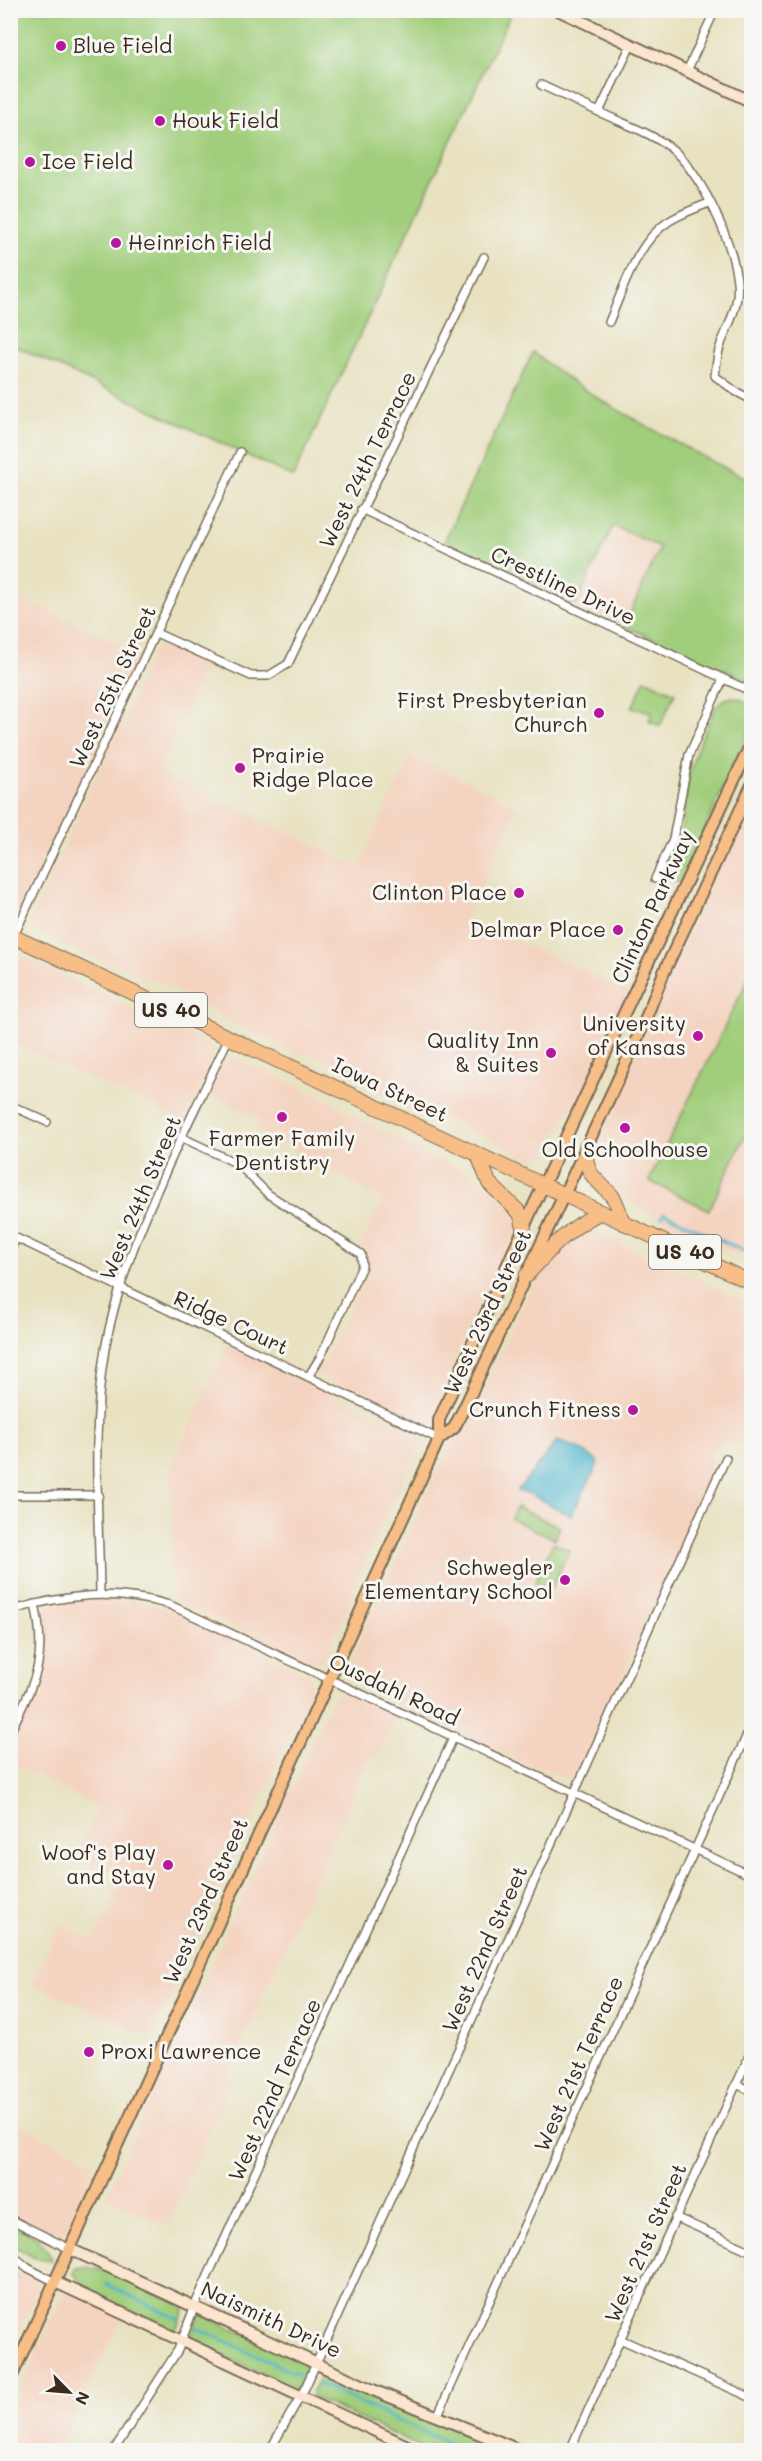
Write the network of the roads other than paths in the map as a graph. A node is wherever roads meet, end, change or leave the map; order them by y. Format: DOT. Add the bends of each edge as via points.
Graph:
graph roads {
  1 [pos="558,10"];
  2 [pos="715,10"];
  3 [pos="575,14"];
  4 [pos="631,45"];
  5 [pos="687,71"];
  6 [pos="541,85"];
  7 [pos="752,102"];
  8 [pos="599,112"];
  9 [pos="710,203"];
  10 [pos="484,257"];
  11 [pos="609,322"];
  12 [pos="752,400"];
  13 [pos="240,452"];
  14 [pos="361,509"];
  15 [pos="156,633"];
  16 [pos="723,679"];
  17 [pos="752,692"];
  18 [pos="752,742"];
  19 [pos="752,785"];
  20 [pos="655,879"];
  21 [pos="12,939"];
  22 [pos="10,953"];
  23 [pos="229,1037"];
  24 [pos="10,1105"];
  25 [pos="47,1122"];
  26 [pos="183,1138"];
  27 [pos="586,1147"];
  28 [pos="478,1155"];
  29 [pos="544,1185"];
  30 [pos="565,1195"];
  31 [pos="601,1212"];
  32 [pos="623,1223"];
  33 [pos="524,1227"];
  34 [pos="13,1237"];
  35 [pos="10,1251"];
  36 [pos="526,1276"];
  37 [pos="752,1283"];
  38 [pos="120,1288"];
  39 [pos="308,1377"];
  40 [pos="439,1439"];
  41 [pos="726,1458"];
  42 [pos="10,1495"];
  43 [pos="99,1495"];
  44 [pos="100,1594"];
  45 [pos="35,1604"];
  46 [pos="10,1611"];
  47 [pos="329,1678"];
  48 [pos="752,1724"];
  49 [pos="10,1733"];
  50 [pos="454,1736"];
  51 [pos="574,1793"];
  52 [pos="694,1849"];
  53 [pos="752,1876"];
  54 [pos="752,2050"];
  55 [pos="736,2084"];
  56 [pos="752,2091"];
  57 [pos="675,2217"];
  58 [pos="10,2219"];
  59 [pos="70,2249"];
  60 [pos="752,2252"];
  61 [pos="10,2253"];
  62 [pos="55,2282"];
  63 [pos="195,2307"];
  64 [pos="620,2338"];
  65 [pos="180,2340"];
  66 [pos="317,2363"];
  67 [pos="10,2380"];
  68 [pos="301,2397"];
  69 [pos="752,2398"];
  70 [pos="437,2417"];
  71 [pos="114,2451"];
  72 [pos="270,2451"];
  73 [pos="416,2451"];
  74 [pos="519,2451"];
  75 [pos="570,2451"];
  1 -- 3 [label="street"];
  2 -- 5 [label="street"];
  3 -- 4 [label="street"];
  4 -- 5 [label="street"];
  4 -- 8 [label="street"];
  5 -- 7 [label="street"];
  6 -- 8 [label="street"];
  8 -- 9 [label="street" via="671,149 697,177"];
  9 -- 11 [label="street" via="671,220 655,233 641,252"];
  9 -- 12 [label="street" via="735,261 738,284 736,307 718,353 715,376"];
  10 -- 14 [label="street, West 24th Terrace"];
  13 -- 15 [label="street, West 25th Street"];
  14 -- 15 [label="street, West 24th Terrace" via="291,660 276,673 246,675"];
  14 -- 16 [label="street, Crestline Drive"];
  15 -- 21 [label="street, West 25th Street"];
  16 -- 17 [label="street, Crestline Drive"];
  16 -- 20 [label="street" via="689,755 673,839"];
  18 -- 29 [label="main road, Clinton Parkway"];
  19 -- 27 [label="main road, Clinton Parkway"];
  21 -- 22 [label="street, West 25th Street"];
  21 -- 23 [label="highway, Iowa Street / US 40"];
  23 -- 26 [label="street, West 24th Street"];
  23 -- 28 [label="highway, Iowa Street / US 40"];
  24 -- 25 [label="street"];
  26 -- 38 [label="street, West 24th Street" via="139,1234"];
  26 -- 39 [label="street" via="238,1164 268,1194 362,1254 362,1266"];
  27 -- 30 [label="main road, Clinton Parkway"];
  27 -- 32 [label="highway" via="590,1174 613,1197"];
  28 -- 29 [label="highway, Iowa Street / US 40"];
  28 -- 33 [label="highway" via="489,1183 520,1213"];
  29 -- 30 [label="highway, Iowa Street / US 40"];
  29 -- 33 [label="main road, West 23rd Street"];
  30 -- 31 [label="highway, Iowa Street / US 40"];
  30 -- 36 [label="main road, West 23rd Street"];
  31 -- 32 [label="highway, Iowa Street / US 40"];
  31 -- 36 [label="highway" via="577,1224"];
  32 -- 37 [label="highway, Iowa Street / US 40"];
  33 -- 40 [label="main road, West 23rd Street" via="439,1420"];
  34 -- 35 [label="street"];
  34 -- 38 [label="street, Ridge Court"];
  36 -- 40 [label="main road, West 23rd Street" via="454,1428"];
  38 -- 39 [label="street, Ridge Court"];
  38 -- 43 [label="street, West 24th Street" via="100,1384"];
  39 -- 40 [label="street, Ridge Court"];
  40 -- 47 [label="main road, West 23rd Street"];
  41 -- 51 [label="street, West 22nd Street"];
  42 -- 43 [label="street"];
  43 -- 44 [label="street, West 24th Street"];
  44 -- 45 [label="street, Ousdahl Road"];
  44 -- 47 [label="street, Ousdahl Road" via="133,1596 176,1608"];
  45 -- 46 [label="street, Ousdahl Road"];
  45 -- 49 [label="street" via="41,1641 39,1664"];
  47 -- 50 [label="street, Ousdahl Road"];
  47 -- 59 [label="main road, West 23rd Street"];
  48 -- 52 [label="street, West 21st Terrace"];
  50 -- 51 [label="street, Ousdahl Road"];
  50 -- 63 [label="street, West 22nd Terrace"];
  51 -- 52 [label="street, Ousdahl Road"];
  51 -- 66 [label="street, West 22nd Street"];
  52 -- 53 [label="street, Ousdahl Road"];
  52 -- 70 [label="street, West 21st Terrace"];
  54 -- 55 [label="street, West 21st Street"];
  55 -- 56 [label="street"];
  55 -- 57 [label="street, West 21st Street"];
  57 -- 60 [label="street"];
  57 -- 64 [label="street, West 21st Street"];
  58 -- 59 [label="street, Naismith Drive"];
  59 -- 62 [label="main road, West 23rd Street"];
  59 -- 63 [label="street, Naismith Drive"];
  61 -- 62 [label="street"];
  62 -- 65 [label="street"];
  62 -- 67 [label="main road, West 23rd Street"];
  63 -- 65 [label="street, West 22nd Terrace"];
  63 -- 66 [label="street, Naismith Drive"];
  64 -- 69 [label="street"];
  64 -- 75 [label="street, West 21st Street"];
  65 -- 68 [label="street"];
  65 -- 71 [label="street, West 22nd Terrace"];
  66 -- 68 [label="street, West 22nd Street"];
  66 -- 70 [label="street, Naismith Drive"];
  68 -- 72 [label="street, West 22nd Street"];
  68 -- 73 [label="street"];
  70 -- 74 [label="street, Naismith Drive"];
}
